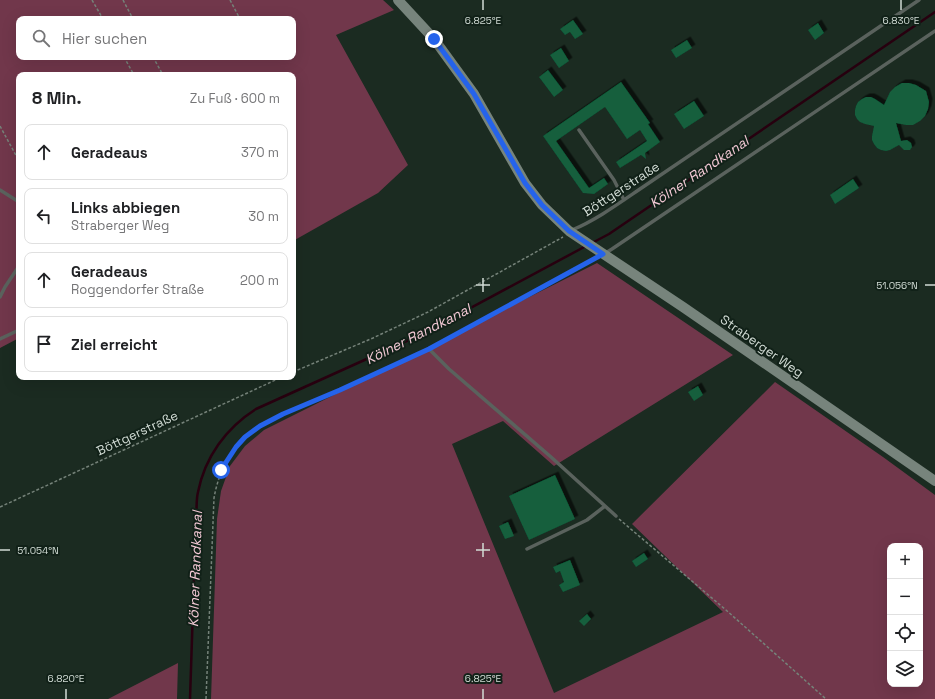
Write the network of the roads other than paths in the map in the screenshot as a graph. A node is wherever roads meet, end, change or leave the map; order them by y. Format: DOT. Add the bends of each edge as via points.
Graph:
graph roads {
  1 [pos="398,0"];
  2 [pos="919,0"];
  3 [pos="935,32"];
  4 [pos="579,130"];
  5 [pos="0,190"];
  6 [pos="16,200"];
  7 [pos="624,200"];
  8 [pos="571,233"];
  9 [pos="602,253"];
  10 [pos="16,270"];
  11 [pos="0,297"];
  12 [pos="16,331"];
  13 [pos="0,339"];
  14 [pos="429,349"];
  15 [pos="935,481"];
  16 [pos="604,506"];
  17 [pos="616,516"];
  18 [pos="527,548"];
  1 -- 8 [label="main road, Straberger Weg" via="434,39 474,94 525,183 542,205"];
  2 -- 7 [label="lane, Böttgerstraße"];
  3 -- 9 [label="lane" via="612,249"];
  4 -- 7 [label="lane" via="614,180"];
  5 -- 6 [label="lane"];
  7 -- 8 [label="lane, Böttgerstraße"];
  8 -- 9 [label="main road, Straberger Weg"];
  9 -- 15 [label="main road, Straberger Weg"];
  10 -- 11 [label="lane"];
  12 -- 13 [label="lane"];
  14 -- 16 [label="lane"];
  16 -- 17 [label="lane"];
  16 -- 18 [label="lane" via="587,520"];
}
